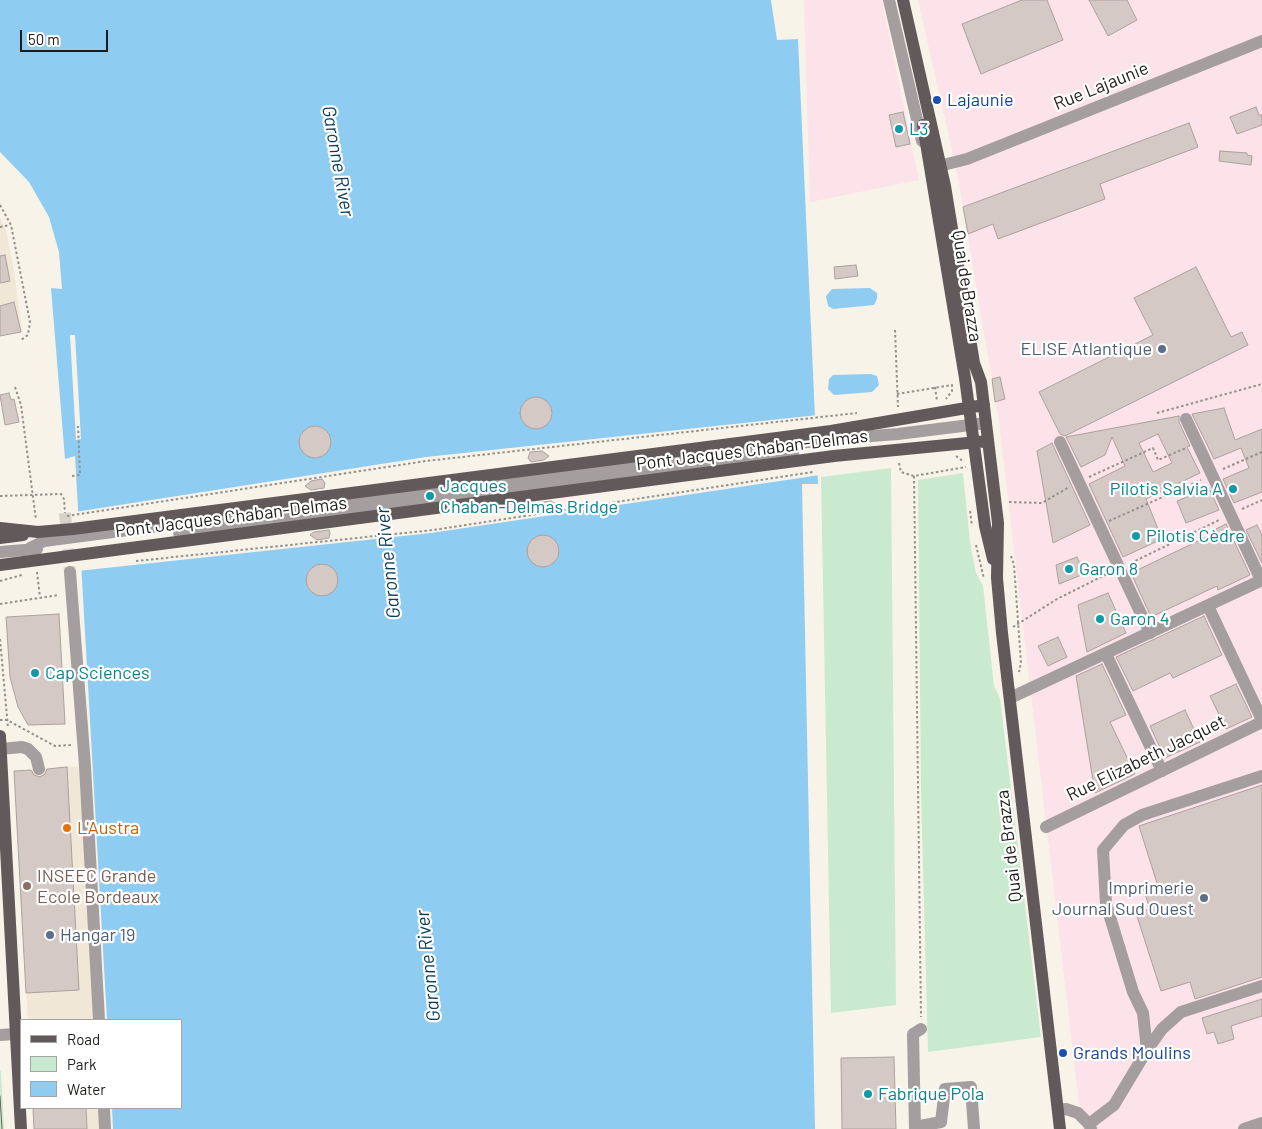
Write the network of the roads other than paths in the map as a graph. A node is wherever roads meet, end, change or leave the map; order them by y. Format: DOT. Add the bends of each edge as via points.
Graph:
graph roads {
  1 [pos="889,0"];
  2 [pos="895,0"];
  3 [pos="903,0"];
  4 [pos="909,0"];
  5 [pos="1262,41"];
  6 [pos="942,166"];
  7 [pos="984,405"];
  8 [pos="969,408"];
  9 [pos="1186,418"];
  10 [pos="986,423"];
  11 [pos="971,426"];
  12 [pos="988,441"];
  13 [pos="1060,442"];
  14 [pos="832,443"];
  15 [pos="973,443"];
  16 [pos="37,526"];
  17 [pos="0,528"];
  18 [pos="0,538"];
  19 [pos="74,542"];
  20 [pos="0,552"];
  21 [pos="0,566"];
  22 [pos="70,572"];
  23 [pos="997,578"];
  24 [pos="1261,580"];
  25 [pos="1208,606"];
  26 [pos="1150,633"];
  27 [pos="1106,654"];
  28 [pos="1010,696"];
  29 [pos="1262,721"];
  30 [pos="0,745"];
  31 [pos="39,769"];
  32 [pos="1162,771"];
  33 [pos="1262,776"];
  34 [pos="1046,826"];
  35 [pos="0,897"];
  36 [pos="1262,986"];
  37 [pos="95,1017"];
  38 [pos="921,1029"];
  39 [pos="8,1035"];
  40 [pos="1147,1050"];
  41 [pos="104,1109"];
  42 [pos="1058,1110"];
  43 [pos="1262,1123"];
  44 [pos="1090,1126"];
  45 [pos="915,1128"];
  46 [pos="14,1129"];
  47 [pos="21,1129"];
  48 [pos="105,1129"];
  49 [pos="974,1129"];
  50 [pos="1060,1129"];
  51 [pos="1244,1129"];
  1 -- 6 [label="street" via="919,132"];
  2 -- 6 [label="main road, Quai de Brazza" via="924,130"];
  3 -- 6 [label="main road, Quai de Brazza"];
  4 -- 6 [label="street"];
  5 -- 6 [label="street, Rue Lajaunie"];
  6 -- 7 [label="main road, Quai de Brazza" via="974,363"];
  6 -- 8 [label="main road, Quai de Brazza"];
  7 -- 8 [label="main road, Pont Jacques Chaban-Delmas"];
  7 -- 10 [label="main road, Quai de Brazza"];
  8 -- 11 [label="main road, Quai de Brazza"];
  8 -- 14 [label="main road, Pont Jacques Chaban-Delmas"];
  9 -- 24 [label="street"];
  10 -- 11 [label="street"];
  10 -- 12 [label="main road, Quai de Brazza"];
  11 -- 14 [label="street"];
  11 -- 15 [label="main road, Quai de Brazza"];
  12 -- 15 [label="main road, Pont Jacques Chaban-Delmas"];
  12 -- 23 [label="main road, Quai de Brazza" via="998,523"];
  13 -- 26 [label="street"];
  14 -- 15 [label="main road, Pont Jacques Chaban-Delmas"];
  14 -- 19 [label="main road, Pont Jacques Chaban-Delmas"];
  14 -- 19 [label="main road, Pont Jacques Chaban-Delmas"];
  15 -- 23 [label="main road, Quai de Brazza" via="985,526"];
  16 -- 17 [label="main road, Pont Jacques Chaban-Delmas"];
  16 -- 18 [label="main road"];
  16 -- 19 [label="main road, Pont Jacques Chaban-Delmas"];
  19 -- 20 [label="street" via="45,549"];
  19 -- 21 [label="main road, Pont Jacques Chaban-Delmas"];
  22 -- 37 [label="street" via="83,744"];
  23 -- 28 [label="main road, Quai de Brazza"];
  24 -- 25 [label="street"];
  25 -- 26 [label="street"];
  25 -- 29 [label="street"];
  26 -- 27 [label="street"];
  27 -- 28 [label="street"];
  27 -- 32 [label="street"];
  28 -- 42 [label="main road, Quai de Brazza"];
  29 -- 32 [label="street, Rue Elizabeth Jacquet"];
  30 -- 31 [label="street" via="28,749 36,756"];
  30 -- 39 [label="main road"];
  32 -- 34 [label="street, Rue Elizabeth Jacquet"];
  33 -- 40 [label="street" via="1142,815 1124,824 1102,850 1106,904 1133,992 1143,1013"];
  35 -- 39 [label="main road"];
  36 -- 40 [label="street" via="1181,1012 1162,1029"];
  38 -- 45 [label="street" via="913,1034"];
  39 -- 46 [label="main road"];
  39 -- 47 [label="main road"];
  40 -- 44 [label="street" via="1114,1105"];
  41 -- 48 [label="street"];
  42 -- 44 [label="street" via="1071,1110"];
  42 -- 50 [label="main road, Quai de Brazza"];
  43 -- 51 [label="street"];
  45 -- 49 [label="street" via="941,1122 946,1088 971,1087"];
}
